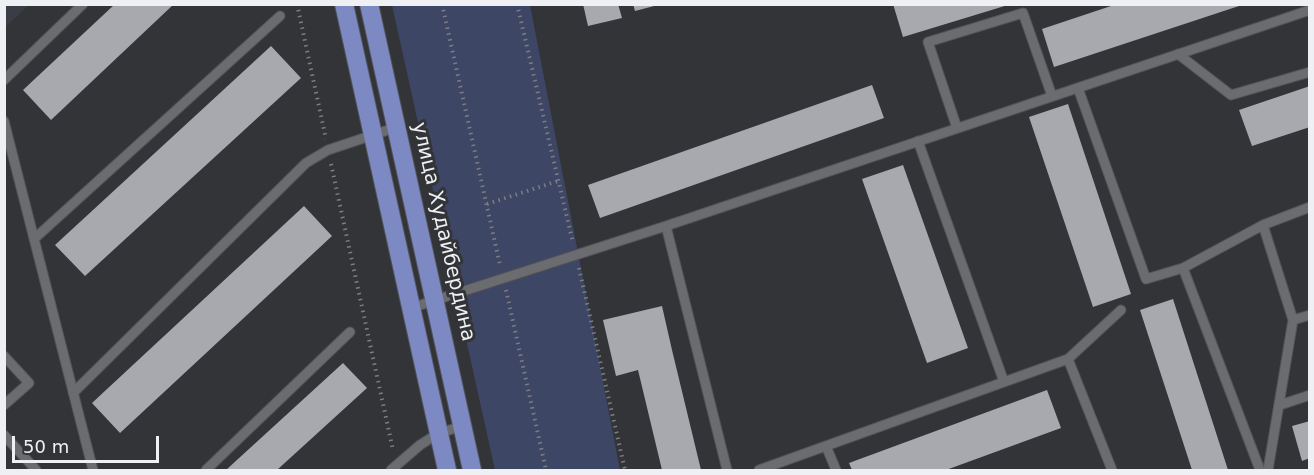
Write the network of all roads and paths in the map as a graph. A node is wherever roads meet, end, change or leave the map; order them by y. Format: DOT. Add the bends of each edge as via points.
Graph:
graph roads {
  1 [pos="83,4"];
  2 [pos="297,4"];
  3 [pos="344,4"];
  4 [pos="369,4"];
  5 [pos="442,4"];
  6 [pos="518,4"];
  7 [pos="1310,10"];
  8 [pos="280,16"];
  9 [pos="1178,54"];
  10 [pos="1310,72"];
  11 [pos="4,80"];
  12 [pos="1078,88"];
  13 [pos="1052,96"];
  14 [pos="4,121"];
  15 [pos="397,127"];
  16 [pos="957,128"];
  17 [pos="373,134"];
  18 [pos="918,141"];
  19 [pos="328,150"];
  20 [pos="558,181"];
  21 [pos="487,204"];
  22 [pos="1310,207"];
  23 [pos="1263,225"];
  24 [pos="666,226"];
  25 [pos="34,239"];
  26 [pos="576,256"];
  27 [pos="1183,268"];
  28 [pos="503,280"];
  29 [pos="436,302"];
  30 [pos="411,308"];
  31 [pos="1121,310"];
  32 [pos="1310,315"];
  33 [pos="1293,320"];
  34 [pos="350,332"];
  35 [pos="4,356"];
  36 [pos="1068,359"];
  37 [pos="1004,382"];
  38 [pos="74,393"];
  39 [pos="1310,395"];
  40 [pos="4,405"];
  41 [pos="1280,405"];
  42 [pos="463,426"];
  43 [pos="439,433"];
  44 [pos="4,435"];
  45 [pos="826,446"];
  46 [pos="394,468"];
  47 [pos="36,471"];
  48 [pos="93,471"];
  49 [pos="206,471"];
  50 [pos="447,471"];
  51 [pos="472,471"];
  52 [pos="546,471"];
  53 [pos="626,471"];
  54 [pos="727,471"];
  55 [pos="759,471"];
  56 [pos="836,471"];
  57 [pos="1112,471"];
  58 [pos="1260,471"];
  59 [pos="1268,471"];
  1 -- 11 [label="lane"];
  2 -- 19 [label="path"];
  3 -- 17 [label="main road"];
  4 -- 15 [label="main road, улица Худайбердина"];
  5 -- 21 [label="path"];
  6 -- 20 [label="path"];
  7 -- 9 [label="lane"];
  8 -- 25 [label="lane"];
  9 -- 10 [label="lane" via="1231,96"];
  9 -- 12 [label="lane"];
  12 -- 13 [label="lane"];
  12 -- 27 [label="lane" via="1146,279"];
  13 -- 16 [label="lane"];
  13 -- 16 [label="lane" via="1023,13 928,42"];
  14 -- 25 [label="lane"];
  15 -- 17 [label="lane"];
  15 -- 29 [label="main road, улица Худайбердина"];
  16 -- 18 [label="lane"];
  17 -- 19 [label="lane"];
  17 -- 30 [label="main road"];
  18 -- 24 [label="lane"];
  18 -- 37 [label="lane"];
  19 -- 38 [label="lane" via="306,163"];
  19 -- 46 [label="path"];
  20 -- 21 [label="path"];
  20 -- 26 [label="path"];
  21 -- 28 [label="path"];
  22 -- 23 [label="lane"];
  23 -- 27 [label="lane"];
  23 -- 33 [label="lane"];
  24 -- 26 [label="lane"];
  24 -- 54 [label="lane"];
  25 -- 38 [label="lane"];
  26 -- 28 [label="lane"];
  26 -- 53 [label="path"];
  27 -- 58 [label="lane"];
  28 -- 29 [label="lane"];
  28 -- 52 [label="path"];
  29 -- 30 [label="lane"];
  29 -- 42 [label="main road, улица Худайбердина"];
  30 -- 43 [label="main road"];
  31 -- 36 [label="lane"];
  32 -- 33 [label="lane"];
  33 -- 41 [label="lane"];
  34 -- 49 [label="lane"];
  35 -- 40 [label="lane" via="29,382"];
  36 -- 37 [label="lane"];
  36 -- 57 [label="lane"];
  37 -- 45 [label="lane"];
  38 -- 48 [label="lane"];
  39 -- 41 [label="lane"];
  41 -- 59 [label="lane"];
  42 -- 43 [label="lane"];
  42 -- 51 [label="main road, улица Худайбердина"];
  43 -- 46 [label="lane"];
  43 -- 50 [label="main road"];
  44 -- 47 [label="lane"];
  45 -- 55 [label="lane"];
  45 -- 56 [label="lane"];
}
